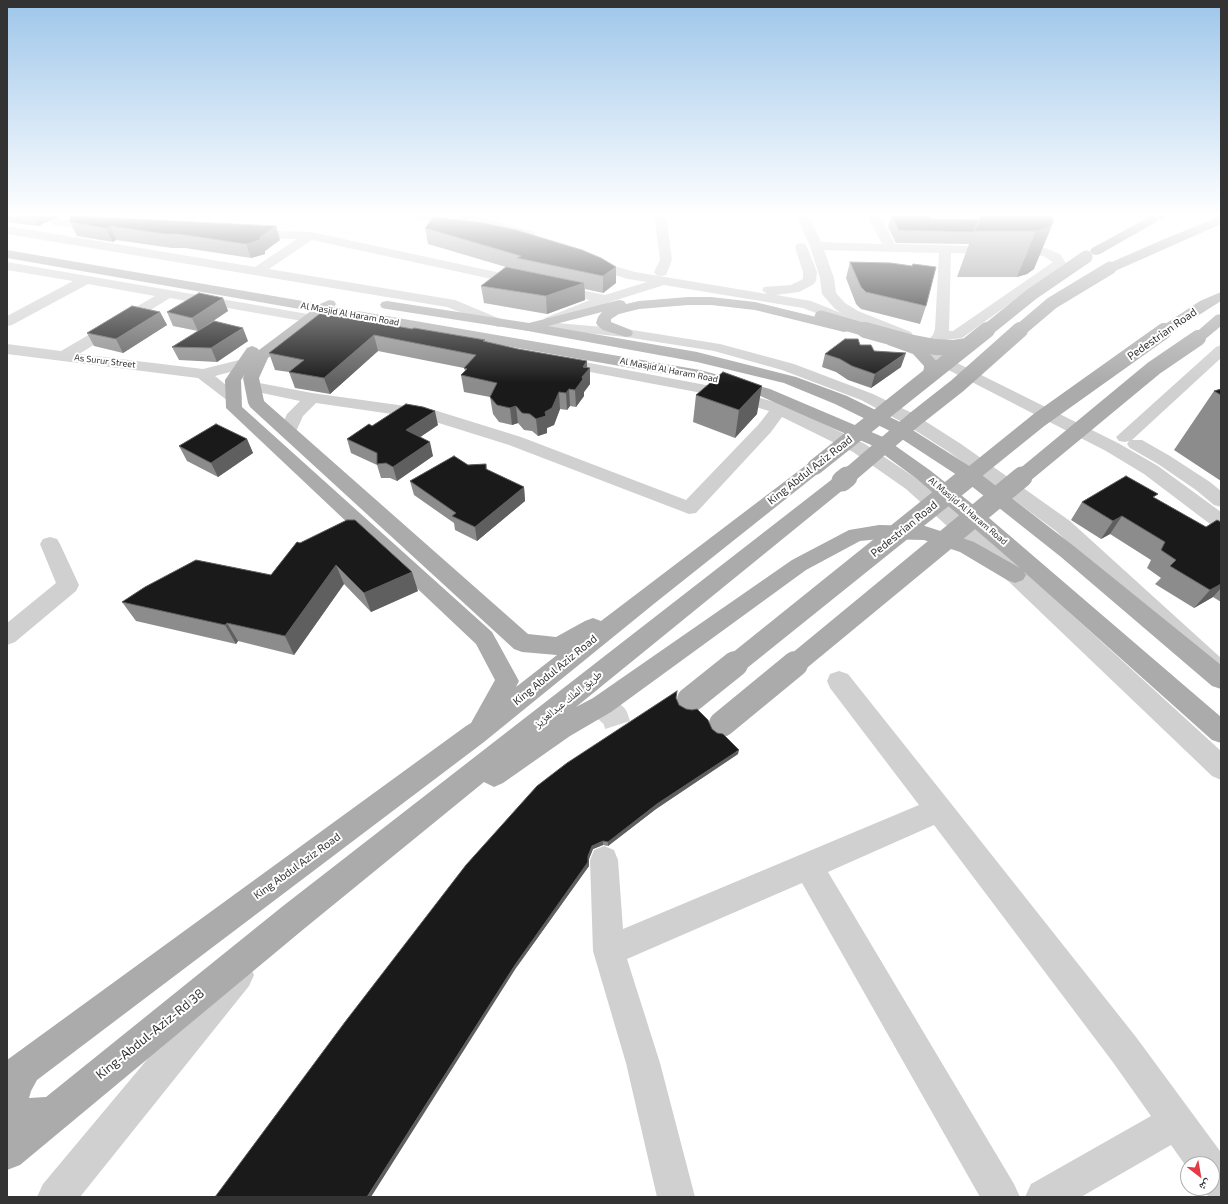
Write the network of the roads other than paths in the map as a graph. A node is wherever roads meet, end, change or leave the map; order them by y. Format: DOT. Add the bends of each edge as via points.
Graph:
graph roads {
  1 [pos="19,270"];
  2 [pos="29,270"];
  3 [pos="82,270"];
  4 [pos="187,270"];
  5 [pos="216,270"];
  6 [pos="246,270"];
  7 [pos="259,270"];
  8 [pos="470,270"];
  9 [pos="618,270"];
  10 [pos="665,270"];
  11 [pos="809,270"];
  12 [pos="825,270"];
  13 [pos="944,270"];
  14 [pos="1050,270"];
  15 [pos="1067,270"];
  16 [pos="1106,270"];
  17 [pos="256,272"];
  18 [pos="210,274"];
  19 [pos="7,276"];
  20 [pos="828,278"];
  21 [pos="86,280"];
  22 [pos="165,288"];
  23 [pos="662,288"];
  24 [pos="1221,296"];
  25 [pos="768,298"];
  26 [pos="606,300"];
  27 [pos="316,307"];
  28 [pos="1221,318"];
  29 [pos="550,321"];
  30 [pos="7,322"];
  31 [pos="498,323"];
  32 [pos="528,327"];
  33 [pos="626,333"];
  34 [pos="937,340"];
  35 [pos="967,346"];
  36 [pos="7,349"];
  37 [pos="1221,350"];
  38 [pos="64,356"];
  39 [pos="243,364"];
  40 [pos="604,364"];
  41 [pos="203,374"];
  42 [pos="931,376"];
  43 [pos="254,387"];
  44 [pos="234,398"];
  45 [pos="312,398"];
  46 [pos="780,409"];
  47 [pos="288,432"];
  48 [pos="1124,437"];
  49 [pos="1221,501"];
  50 [pos="1221,522"];
  51 [pos="50,544"];
  52 [pos="1015,575"];
  53 [pos="648,597"];
  54 [pos="12,626"];
  55 [pos="1221,673"];
  56 [pos="1221,679"];
  57 [pos="839,681"];
  58 [pos="690,700"];
  59 [pos="722,724"];
  60 [pos="1221,732"];
  61 [pos="475,734"];
  62 [pos="1221,768"];
  63 [pos="939,810"];
  64 [pos="604,860"];
  65 [pos="808,866"];
  66 [pos="294,917"];
  67 [pos="267,940"];
  68 [pos="610,951"];
  69 [pos="17,1073"];
  70 [pos="51,1115"];
  71 [pos="1176,1122"];
  72 [pos="7,1152"];
  73 [pos="1201,1156"];
  74 [pos="56,1197"];
  75 [pos="676,1197"];
  76 [pos="1001,1197"];
  77 [pos="1044,1197"];
  1 -- 19 [label="street"];
  2 -- 21 [label="street"];
  3 -- 22 [label="main road, Al Masjid Al Haram Road"];
  4 -- 18 [label="main road, Al Masjid Al Haram Road"];
  5 -- 18 [label="street"];
  6 -- 17 [label="street"];
  7 -- 17 [label="street"];
  8 -- 26 [label="street"];
  9 -- 23 [label="street"];
  10 -- 23 [label="street"];
  11 -- 23 [label="street" via="809,281 794,289 775,291"];
  12 -- 20 [label="street"];
  13 -- 34 [label="street" via="942,329"];
  14 -- 34 [label="street" via="957,335"];
  15 -- 35 [label="main road, King Abdul Aziz Road, bridge" via="1032,294"];
  16 -- 66 [label="main road, طريق الملك عبدالعزيز, bridge" via="1052,303 842,481"];
  17 -- 31 [label="street" via="450,303"];
  18 -- 27 [label="main road, Al Masjid Al Haram Road"];
  20 -- 25 [label="street" via="823,285 808,293"];
  20 -- 34 [label="street" via="829,294 840,306 853,314 895,332"];
  21 -- 22 [label="street" via="147,290"];
  21 -- 30 [label="street"];
  22 -- 27 [label="main road, Al Masjid Al Haram Road"];
  22 -- 38 [label="street"];
  23 -- 25 [label="street"];
  23 -- 26 [label="street"];
  23 -- 29 [label="main road" via="630,301"];
  23 -- 33 [label="main road" via="640,305 614,311 605,317 603,323 608,327"];
  23 -- 35 [label="main road, bridge" via="753,301 805,312 935,347"];
  23 -- 42 [label="main road" via="711,301 787,313 905,345 918,351 932,365"];
  24 -- 58 [label="main road, Pedestrian Road, bridge" via="1164,331 1039,420"];
  25 -- 50 [label="street" via="806,304 934,357 1112,447 1151,470"];
  26 -- 29 [label="street"];
  27 -- 31 [label="main road, Al Masjid Al Haram Road"];
  27 -- 39 [label="main road" via="250,352"];
  27 -- 40 [label="street"];
  27 -- 43 [label="main road" via="261,356 251,378"];
  28 -- 59 [label="main road, Pedestrian Road, bridge" via="1198,338 1154,368"];
  29 -- 32 [label="main road"];
  31 -- 32 [label="main road, Al Masjid Al Haram Road"];
  32 -- 33 [label="street"];
  32 -- 56 [label="main road, Al Masjid Al Haram Road" via="697,357 790,380 841,400 894,426 967,473 1023,516"];
  33 -- 55 [label="street" via="716,348 788,367 867,397 908,418 955,448 1063,526"];
  34 -- 48 [label="street"];
  35 -- 42 [label="main road, King Abdul Aziz Road, bridge"];
  36 -- 38 [label="street, As Surur Street"];
  37 -- 48 [label="street"];
  38 -- 41 [label="street, As Surur Street"];
  39 -- 41 [label="street"];
  39 -- 44 [label="main road" via="233,380"];
  40 -- 46 [label="street" via="726,393"];
  40 -- 60 [label="main road, Al Masjid Al Haram Road" via="700,375 764,392 877,441 974,516"];
  41 -- 44 [label="street"];
  42 -- 53 [label="main road, King Abdul Aziz Road, bridge"];
  43 -- 45 [label="street"];
  43 -- 47 [label="main road" via="256,403"];
  44 -- 61 [label="main road" via="234,408 484,638 507,681"];
  45 -- 46 [label="street" via="428,414 515,441 689,508"];
  45 -- 47 [label="street" via="296,414"];
  46 -- 52 [label="street" via="859,448 907,481"];
  47 -- 53 [label="main road" via="522,643 559,646"];
  48 -- 49 [label="street" via="1164,460"];
  51 -- 54 [label="street" via="68,585"];
  52 -- 62 [label="street"];
  52 -- 66 [label="main road" via="967,547 925,533 878,532 856,535 799,565 602,705 560,728"];
  53 -- 61 [label="main road, King Abdul Aziz Road"];
  57 -- 63 [label="street"];
  61 -- 69 [label="main road, King Abdul Aziz Road"];
  63 -- 65 [label="street"];
  63 -- 71 [label="street" via="1124,1049"];
  64 -- 68 [label="street"];
  65 -- 68 [label="street"];
  65 -- 76 [label="street"];
  66 -- 67 [label="main road, King-Abdul-Aziz-Rd 38"];
  67 -- 70 [label="main road, King-Abdul-Aziz-Rd 38"];
  67 -- 74 [label="street"];
  68 -- 75 [label="street" via="643,1063"];
  69 -- 70 [label="main road" via="10,1107 21,1116"];
  70 -- 72 [label="main road, King-Abdul-Aziz-Rd 38"];
  71 -- 73 [label="street"];
  71 -- 77 [label="street"];
}
